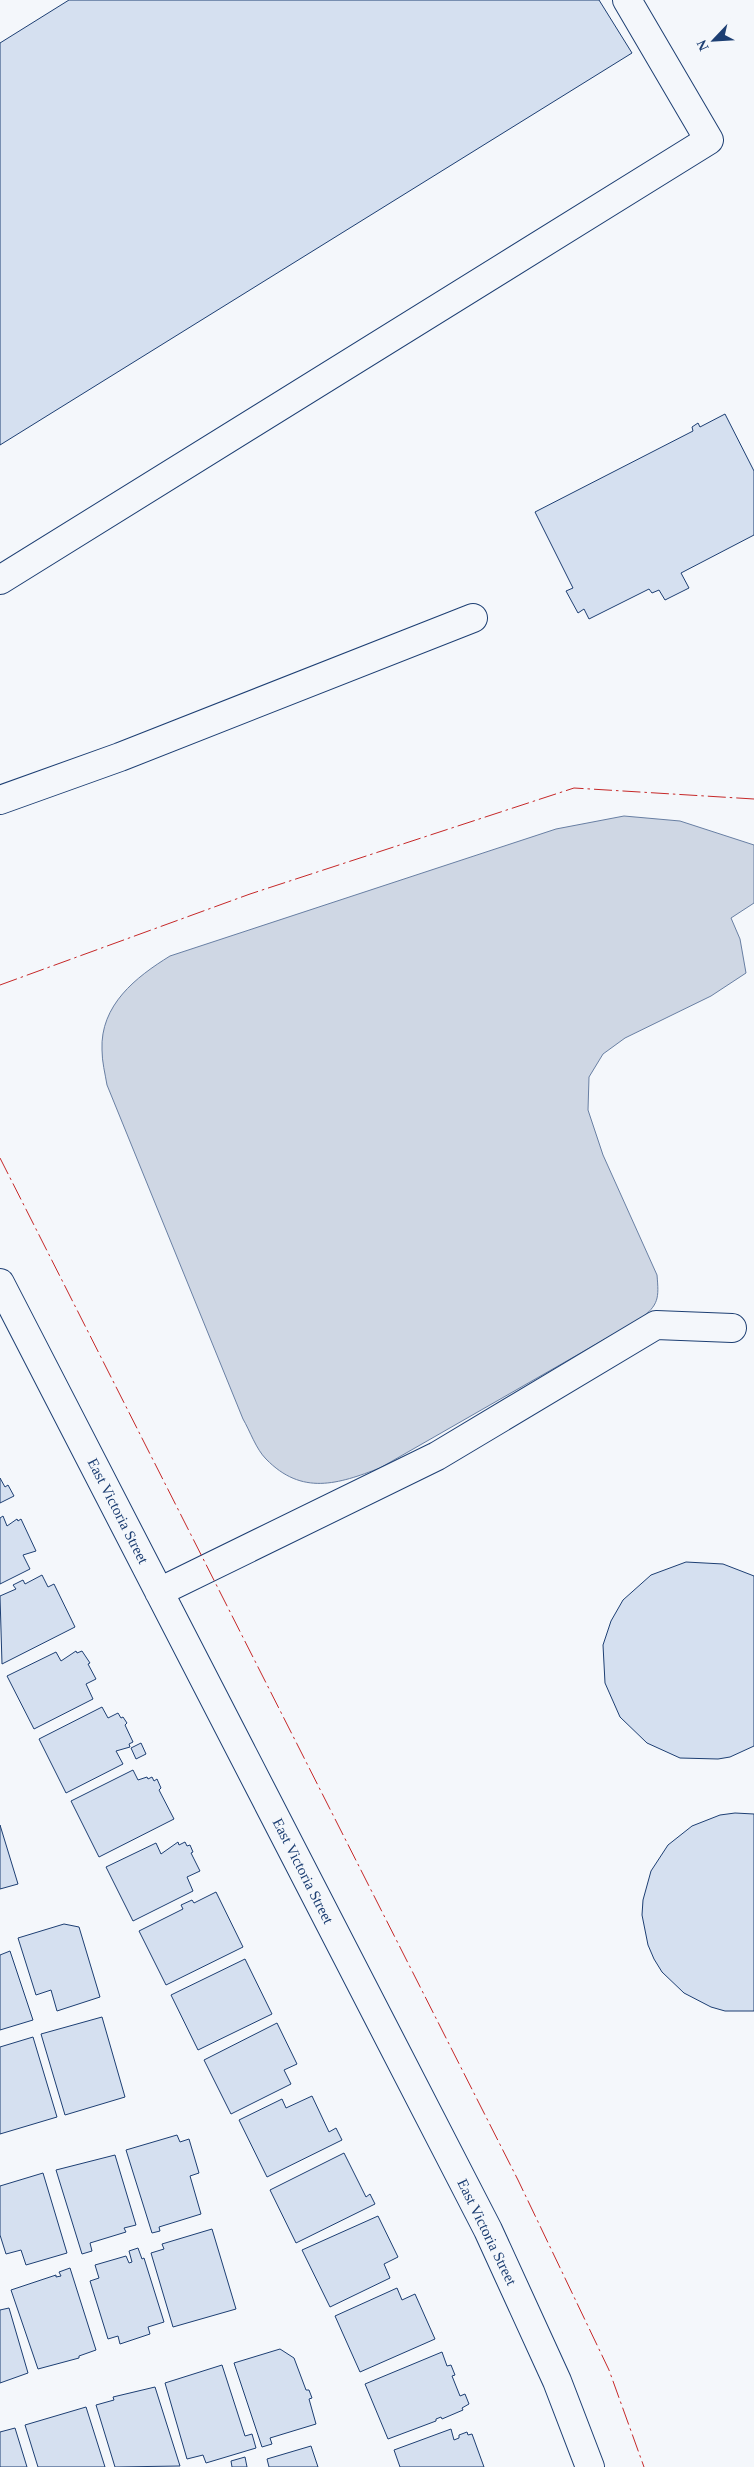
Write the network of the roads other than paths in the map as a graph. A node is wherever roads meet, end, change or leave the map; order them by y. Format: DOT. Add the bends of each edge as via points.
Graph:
graph roads {
  1 [pos="627,0"];
  2 [pos="0,580"];
  3 [pos="473,618"];
  4 [pos="0,800"];
  5 [pos="0,1283"];
  6 [pos="732,1328"];
  7 [pos="159,1592"];
  8 [pos="590,2467"];
  1 -- 2 [label="street" via="709,140"];
  3 -- 4 [label="street" via="120,757"];
  5 -- 7 [label="street, East Victoria Street"];
  6 -- 7 [label="street" via="656,1325 437,1456"];
  7 -- 8 [label="street, East Victoria Street" via="488,2230 557,2381"];
}
